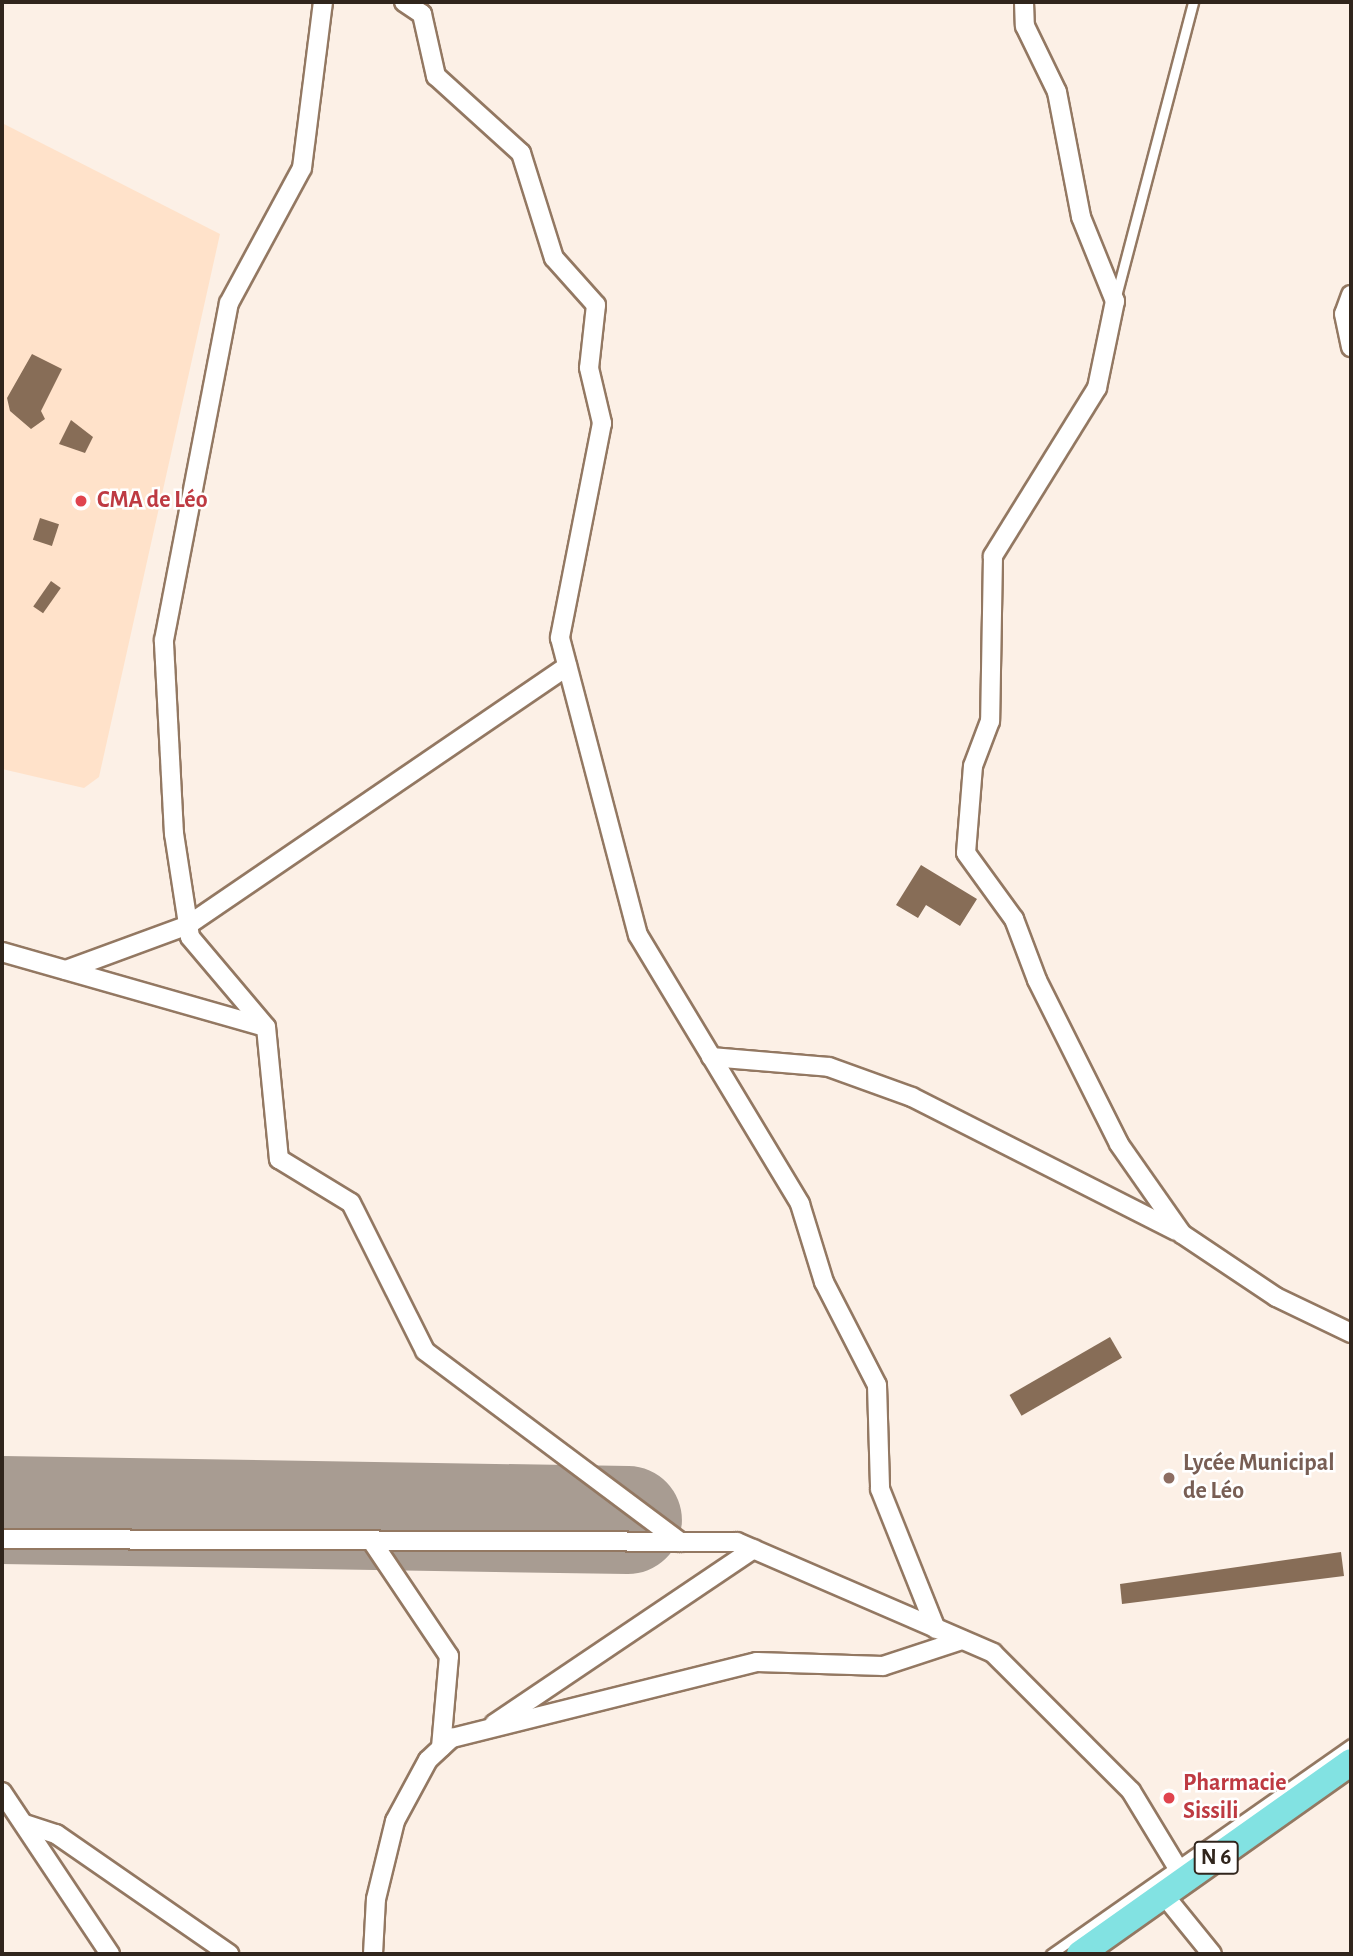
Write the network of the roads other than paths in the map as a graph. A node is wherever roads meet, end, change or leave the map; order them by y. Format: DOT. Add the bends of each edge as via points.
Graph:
graph roads {
  1 [pos="323,2"];
  2 [pos="404,2"];
  3 [pos="1024,2"];
  4 [pos="1193,2"];
  5 [pos="1351,295"];
  6 [pos="1115,301"];
  7 [pos="1351,346"];
  8 [pos="567,666"];
  9 [pos="188,925"];
  10 [pos="2,952"];
  11 [pos="66,970"];
  12 [pos="266,1027"];
  13 [pos="711,1057"];
  14 [pos="1182,1234"];
  15 [pos="1351,1333"];
  16 [pos="2,1539"];
  17 [pos="371,1540"];
  18 [pos="680,1542"];
  19 [pos="753,1549"];
  20 [pos="936,1629"];
  21 [pos="962,1640"];
  22 [pos="478,1731"];
  23 [pos="1351,1744"];
  24 [pos="441,1748"];
  25 [pos="1351,1762"];
  26 [pos="2,1792"];
  27 [pos="25,1824"];
  28 [pos="1175,1881"];
  29 [pos="110,1954"];
  30 [pos="229,1954"];
  31 [pos="373,1954"];
  32 [pos="1051,1954"];
  33 [pos="1080,1954"];
  34 [pos="1212,1954"];
  1 -- 9 [label="street" via="302,168 229,303 164,640 174,834"];
  2 -- 8 [label="street" via="422,14 436,76 521,153 554,258 596,305 589,368 602,423 560,638"];
  3 -- 6 [label="street" via="1025,26 1057,92 1081,217"];
  4 -- 6 [label="lane"];
  5 -- 7 [label="street" via="1344,314"];
  6 -- 14 [label="street" via="1097,388 993,556 990,721 973,766 966,853 1014,919 1037,980 1119,1144"];
  8 -- 9 [label="street"];
  8 -- 13 [label="street" via="638,934"];
  9 -- 11 [label="street"];
  9 -- 12 [label="street" via="190,937"];
  10 -- 11 [label="street"];
  11 -- 12 [label="street"];
  12 -- 18 [label="street" via="279,1159 351,1203 425,1351"];
  13 -- 14 [label="street" via="829,1067 912,1097"];
  13 -- 20 [label="street" via="800,1204 824,1282 877,1385 880,1489"];
  14 -- 15 [label="street" via="1276,1297"];
  16 -- 17 [label="street"];
  17 -- 18 [label="street"];
  17 -- 24 [label="street" via="449,1656"];
  18 -- 19 [label="street" via="737,1542"];
  19 -- 20 [label="street"];
  19 -- 22 [label="street" via="665,1604 513,1715"];
  20 -- 21 [label="street"];
  21 -- 22 [label="street" via="883,1666 757,1662"];
  21 -- 28 [label="street" via="993,1653 1131,1791"];
  22 -- 24 [label="street"];
  23 -- 28 [label="lane"];
  24 -- 31 [label="street" via="408,1790 394,1821 376,1899"];
  25 -- 28 [label="main road, N 6"];
  26 -- 27 [label="street"];
  27 -- 29 [label="street"];
  27 -- 30 [label="street" via="56,1834"];
  28 -- 32 [label="lane"];
  28 -- 33 [label="main road, N 6"];
  28 -- 34 [label="street"];
}
